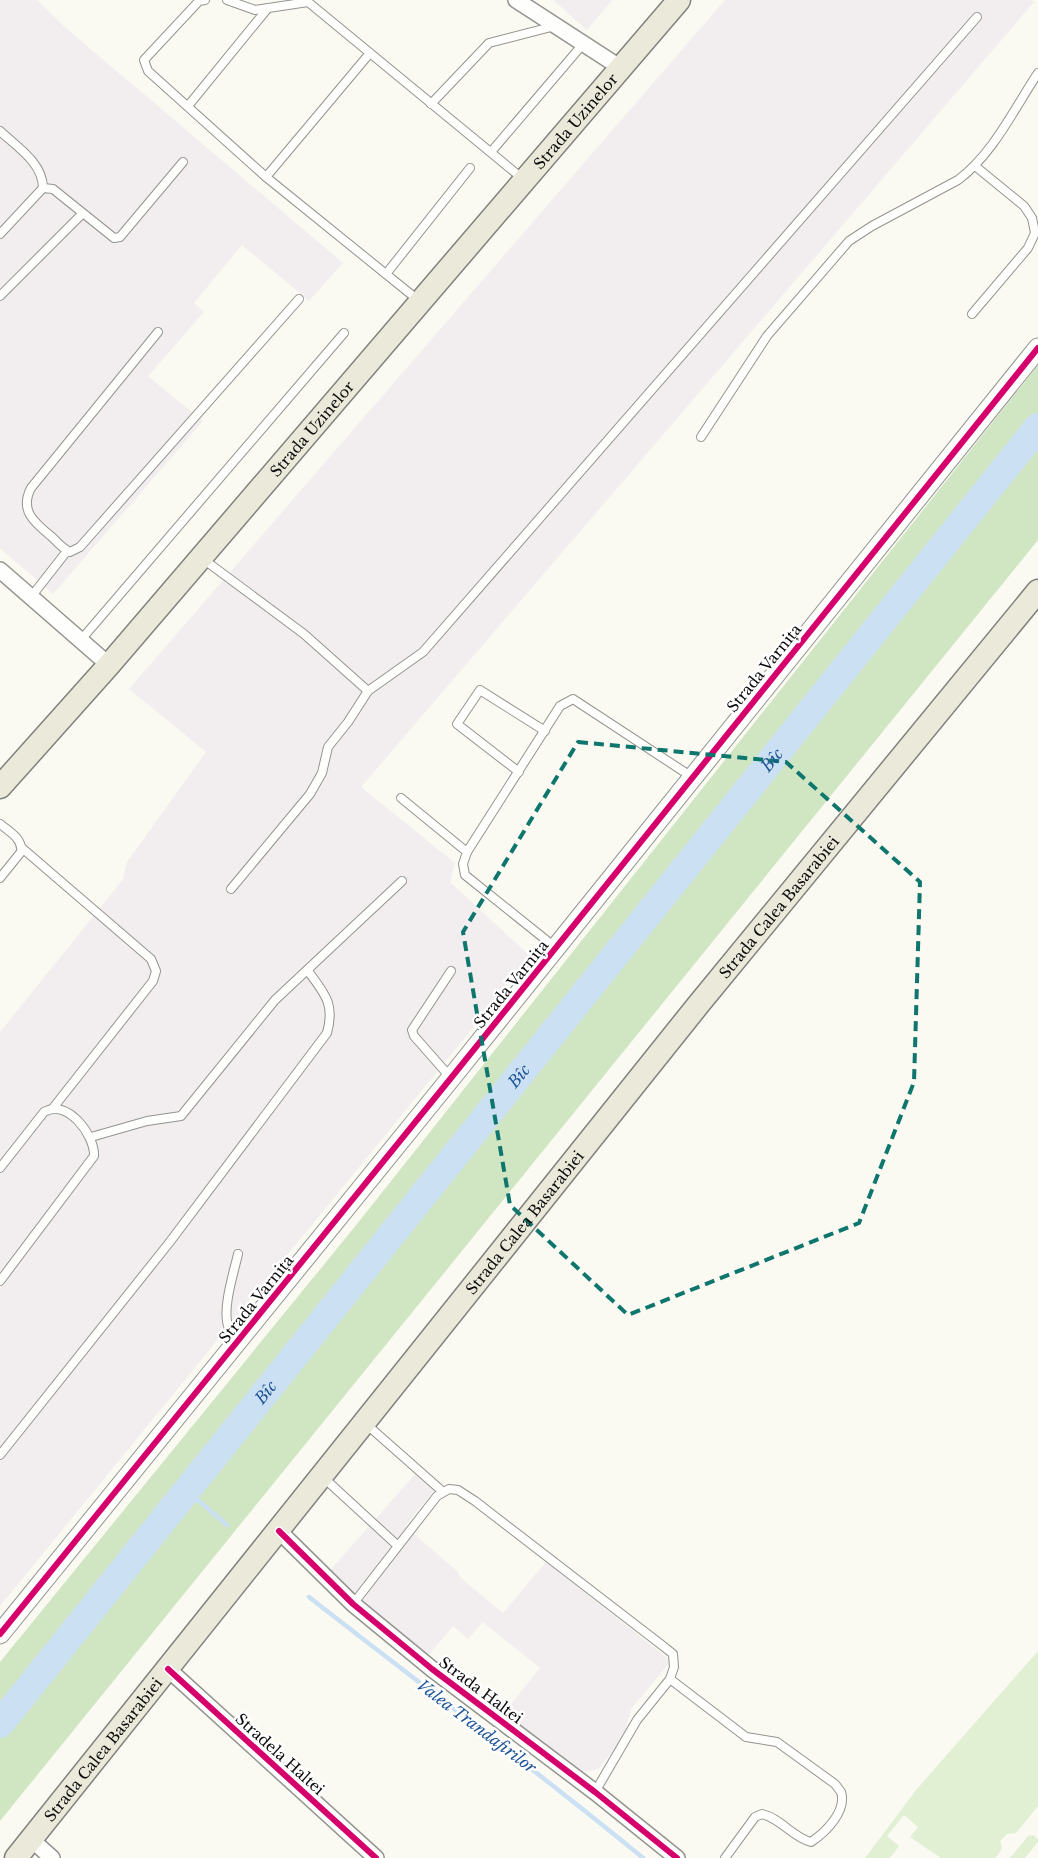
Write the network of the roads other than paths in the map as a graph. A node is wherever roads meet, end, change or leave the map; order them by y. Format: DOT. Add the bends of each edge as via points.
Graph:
graph roads {
  1 [pos="204,0"];
  2 [pos="227,0"];
  3 [pos="516,0"];
  4 [pos="680,0"];
  5 [pos="268,8"];
  6 [pos="977,17"];
  7 [pos="555,26"];
  8 [pos="583,44"];
  9 [pos="370,53"];
  10 [pos="621,68"];
  11 [pos="1038,73"];
  12 [pos="431,104"];
  13 [pos="188,106"];
  14 [pos="0,131"];
  15 [pos="491,152"];
  16 [pos="183,162"];
  17 [pos="975,166"];
  18 [pos="470,168"];
  19 [pos="266,177"];
  20 [pos="525,180"];
  21 [pos="43,188"];
  22 [pos="82,214"];
  23 [pos="0,234"];
  24 [pos="386,274"];
  25 [pos="0,296"];
  26 [pos="299,298"];
  27 [pos="420,302"];
  28 [pos="972,314"];
  29 [pos="158,332"];
  30 [pos="344,333"];
  31 [pos="1038,348"];
  32 [pos="701,437"];
  33 [pos="67,551"];
  34 [pos="201,558"];
  35 [pos="0,570"];
  36 [pos="1038,591"];
  37 [pos="31,597"];
  38 [pos="80,641"];
  39 [pos="109,665"];
  40 [pos="368,691"];
  41 [pos="545,731"];
  42 [pos="518,772"];
  43 [pos="693,777"];
  44 [pos="0,787"];
  45 [pos="400,798"];
  46 [pos="0,824"];
  47 [pos="22,848"];
  48 [pos="467,852"];
  49 [pos="0,878"];
  50 [pos="402,881"];
  51 [pos="231,889"];
  52 [pos="556,948"];
  53 [pos="308,971"];
  54 [pos="452,971"];
  55 [pos="451,1078"];
  56 [pos="54,1108"];
  57 [pos="91,1137"];
  58 [pos="0,1168"];
  59 [pos="238,1254"];
  60 [pos="0,1281"];
  61 [pos="238,1341"];
  62 [pos="364,1423"];
  63 [pos="0,1455"];
  64 [pos="322,1476"];
  65 [pos="442,1491"];
  66 [pos="279,1530"];
  67 [pos="398,1546"];
  68 [pos="353,1604"];
  69 [pos="0,1634"];
  70 [pos="168,1669"];
  71 [pos="670,1679"];
  72 [pos="595,1792"];
  73 [pos="31,1839"];
  74 [pos="16,1858"];
  75 [pos="52,1858"];
  76 [pos="376,1858"];
  77 [pos="678,1858"];
  78 [pos="725,1858"];
  1 -- 13 [label="lane" via="199,1 144,60 148,71"];
  2 -- 5 [label="lane" via="256,10"];
  3 -- 7 [label="street, Strada Uzinelor"];
  4 -- 10 [label="main road, Strada Uzinelor"];
  5 -- 9 [label="lane" via="308,2"];
  5 -- 13 [label="lane"];
  6 -- 40 [label="lane" via="423,652"];
  7 -- 8 [label="street, Strada Uzinelor"];
  7 -- 12 [label="lane" via="489,43"];
  8 -- 10 [label="street, Strada Uzinelor"];
  8 -- 15 [label="lane"];
  9 -- 12 [label="lane"];
  9 -- 19 [label="lane"];
  10 -- 20 [label="main road, Strada Uzinelor"];
  11 -- 17 [label="lane"];
  12 -- 15 [label="lane"];
  13 -- 19 [label="lane"];
  14 -- 21 [label="lane" via="34,163 43,178"];
  15 -- 20 [label="lane"];
  16 -- 22 [label="lane" via="120,237 114,238"];
  17 -- 28 [label="lane" via="1024,206 1032,218 1035,233 1028,248"];
  17 -- 32 [label="lane" via="958,180 849,241 767,336"];
  18 -- 24 [label="lane"];
  19 -- 24 [label="lane"];
  20 -- 27 [label="main road, Strada Uzinelor"];
  21 -- 22 [label="lane" via="53,189"];
  21 -- 23 [label="lane"];
  22 -- 25 [label="lane"];
  24 -- 27 [label="lane"];
  26 -- 33 [label="lane" via="80,547 73,552"];
  27 -- 34 [label="main road, Strada Uzinelor"];
  29 -- 33 [label="lane" via="27,495 30,517"];
  30 -- 38 [label="lane"];
  31 -- 43 [label="street, Strada Varnița"];
  33 -- 37 [label="lane"];
  34 -- 39 [label="main road, Strada Uzinelor"];
  34 -- 40 [label="lane" via="304,634"];
  35 -- 37 [label="street"];
  36 -- 62 [label="main road, Strada Calea Basarabiei" via="704,997"];
  37 -- 38 [label="street"];
  38 -- 39 [label="street"];
  39 -- 44 [label="main road, Strada Uzinelor"];
  40 -- 51 [label="lane" via="328,747 322,773 310,794"];
  41 -- 42 [label="lane"];
  41 -- 42 [label="lane" via="480,690 457,724"];
  41 -- 43 [label="lane" via="560,706 573,699"];
  42 -- 48 [label="lane"];
  43 -- 52 [label="street, Strada Varnița"];
  45 -- 48 [label="lane"];
  46 -- 47 [label="lane" via="17,838"];
  47 -- 49 [label="lane"];
  47 -- 56 [label="lane" via="151,959 156,971 153,981"];
  48 -- 52 [label="lane" via="462,864 465,875"];
  50 -- 53 [label="lane"];
  52 -- 55 [label="street, Strada Varnița"];
  53 -- 57 [label="lane" via="275,1000 181,1116 147,1121"];
  53 -- 63 [label="lane" via="328,999 332,1016 327,1034 169,1243"];
  54 -- 55 [label="lane" via="412,1030"];
  55 -- 61 [label="street, Strada Varnița"];
  56 -- 57 [label="lane" via="72,1116"];
  56 -- 58 [label="lane" via="44,1112"];
  57 -- 60 [label="lane" via="94,1156"];
  59 -- 61 [label="lane" via="226,1316 228,1327"];
  61 -- 69 [label="street, Strada Varnița"];
  62 -- 64 [label="main road, Strada Calea Basarabiei"];
  62 -- 65 [label="lane"];
  64 -- 66 [label="main road, Strada Calea Basarabiei"];
  64 -- 67 [label="lane"];
  65 -- 67 [label="lane"];
  65 -- 71 [label="lane" via="458,1490 475,1501 673,1654 674,1667"];
  66 -- 68 [label="street, Strada Haltei"];
  66 -- 70 [label="main road, Strada Calea Basarabiei"];
  67 -- 68 [label="lane"];
  68 -- 72 [label="street, Strada Haltei" via="432,1669"];
  70 -- 73 [label="main road, Strada Calea Basarabiei"];
  70 -- 76 [label="street, Stradela Haltei"];
  71 -- 72 [label="lane" via="637,1720"];
  71 -- 78 [label="lane" via="746,1736 777,1742 835,1784 841,1792 842,1808 822,1835 811,1842 800,1839 781,1822 762,1814 755,1817"];
  72 -- 77 [label="street, Strada Haltei"];
  73 -- 74 [label="main road, Strada Calea Basarabiei"];
  73 -- 75 [label="street"];
}
